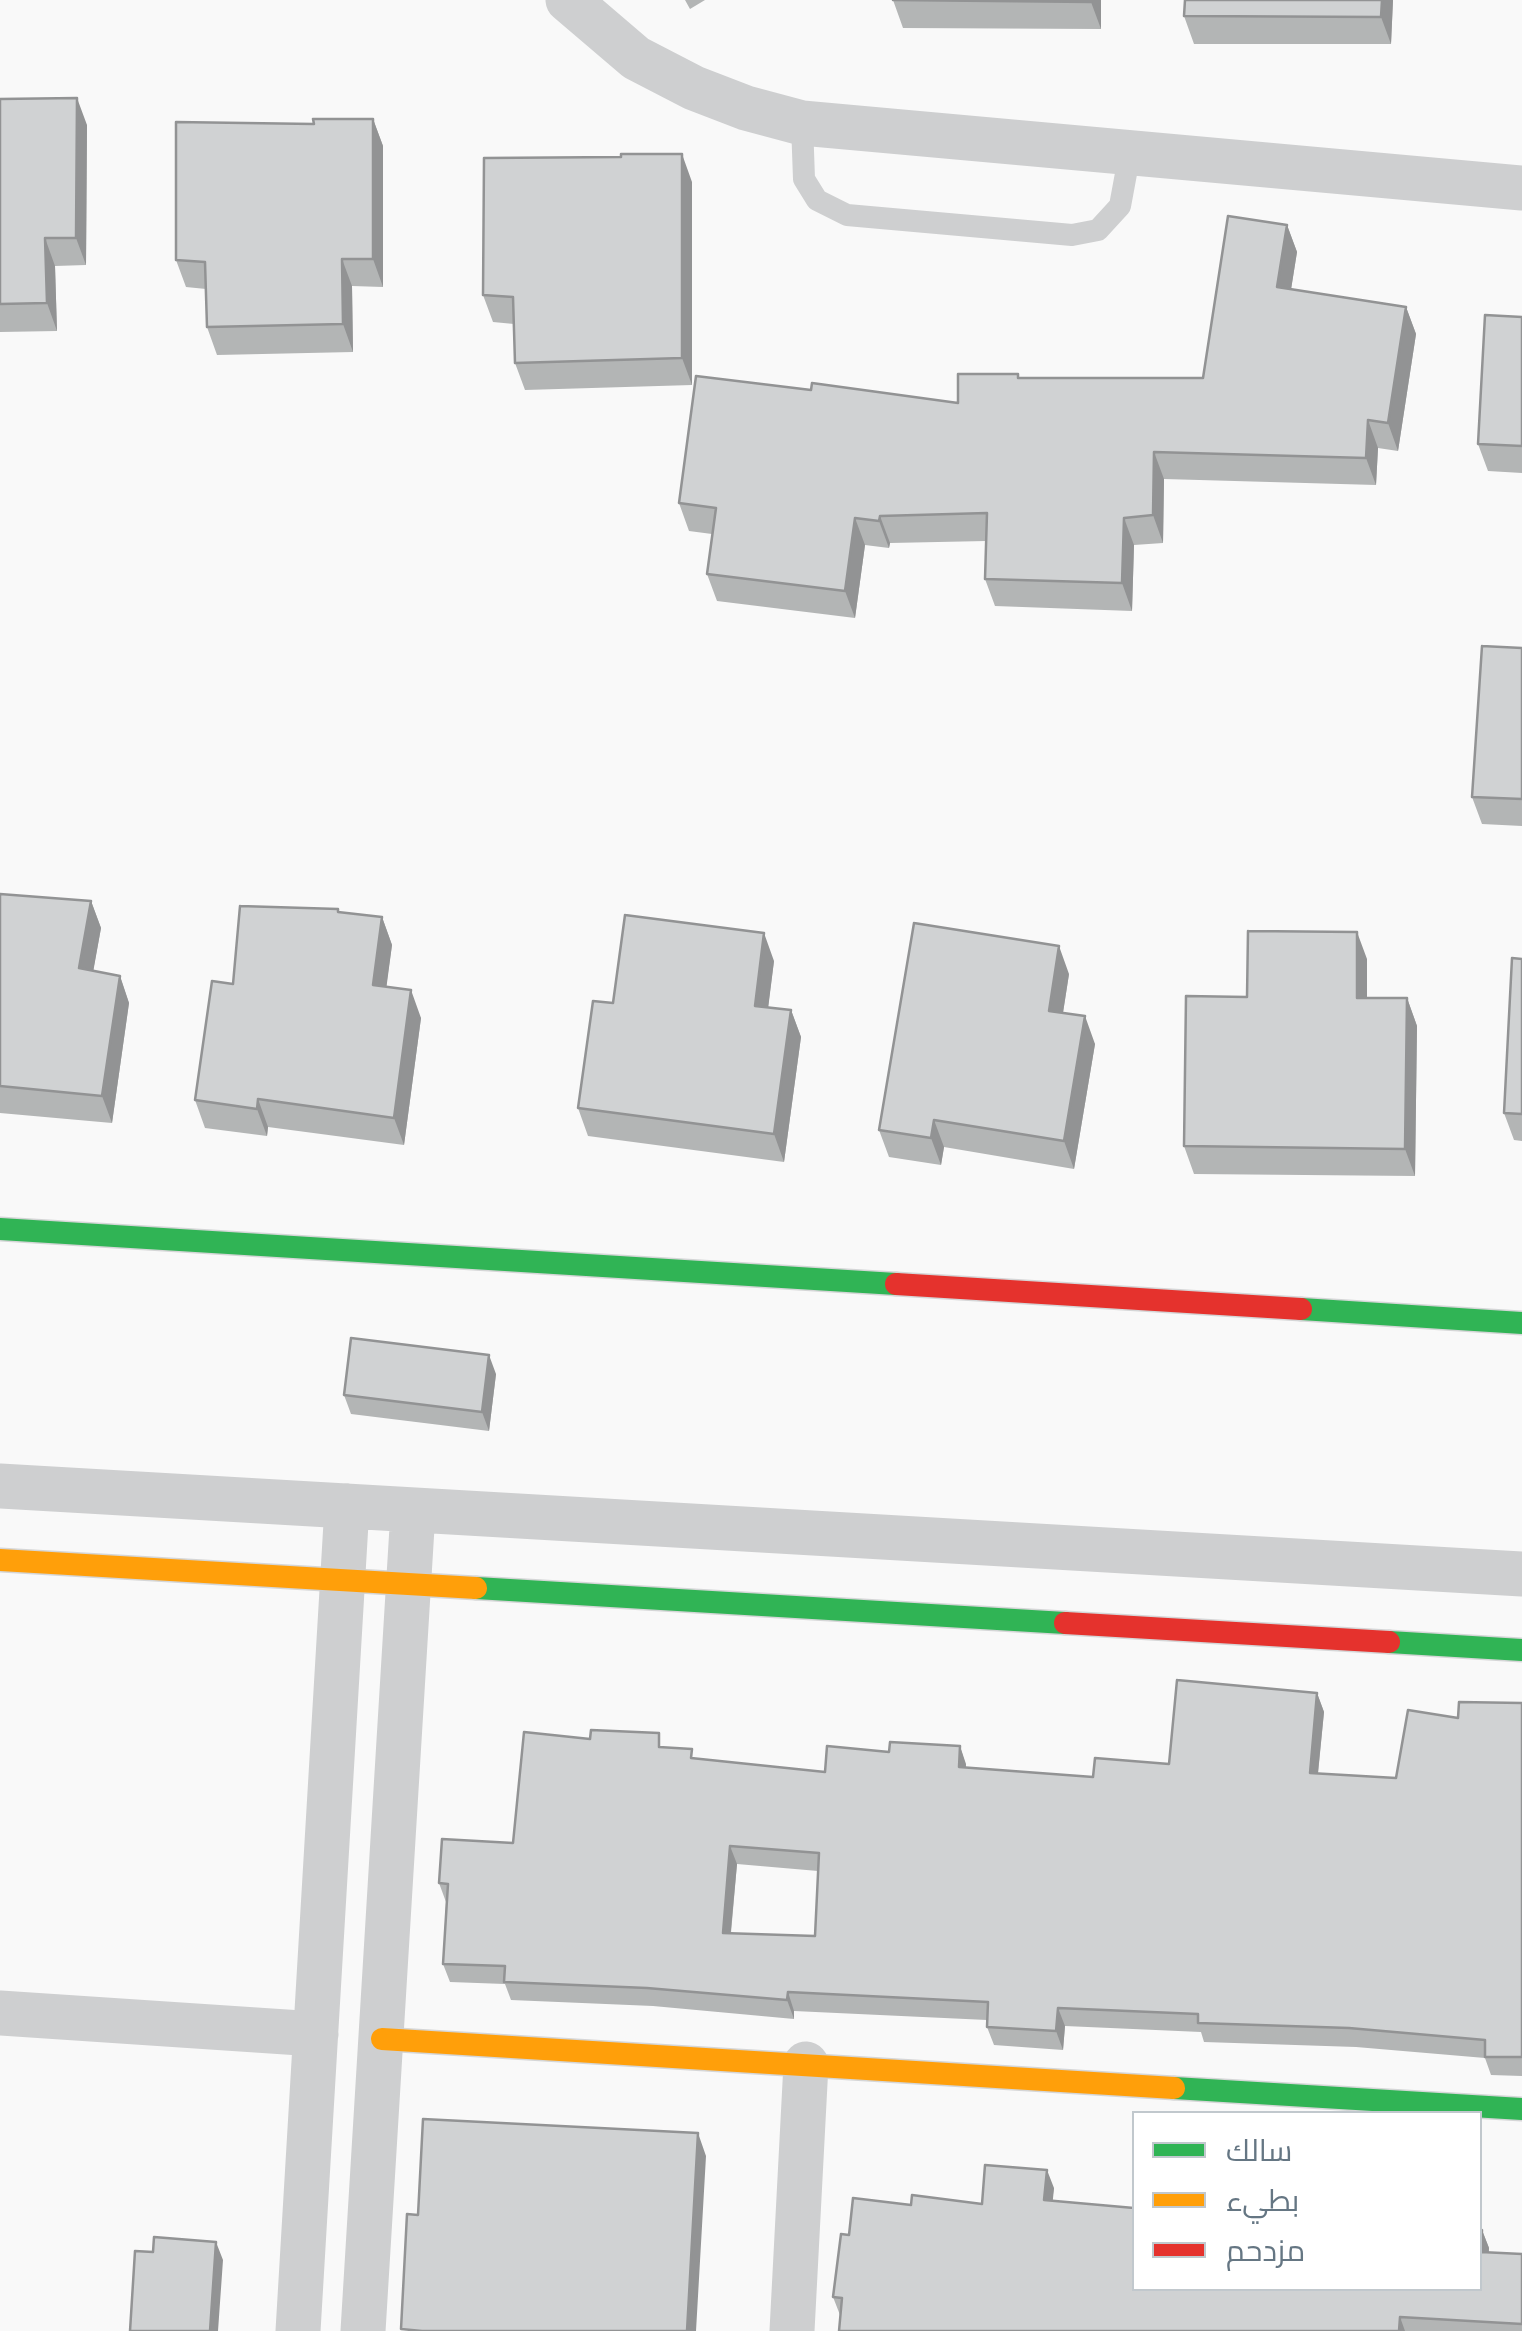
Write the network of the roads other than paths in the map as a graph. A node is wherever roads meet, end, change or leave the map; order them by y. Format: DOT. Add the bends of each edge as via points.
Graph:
graph roads {
  1 [pos="568,0"];
  2 [pos="802,122"];
  3 [pos="1130,152"];
  4 [pos="1522,188"];
  5 [pos="0,1229"];
  6 [pos="1522,1323"];
  7 [pos="0,1486"];
  8 [pos="347,1506"];
  9 [pos="413,1511"];
  10 [pos="0,1560"];
  11 [pos="1522,1574"];
  12 [pos="343,1580"];
  13 [pos="408,1584"];
  14 [pos="1522,1650"];
  15 [pos="0,2012"];
  16 [pos="316,2034"];
  17 [pos="382,2039"];
  18 [pos="806,2064"];
  19 [pos="1522,2109"];
  20 [pos="298,2331"];
  21 [pos="364,2331"];
  22 [pos="792,2331"];
  1 -- 2 [label="street" via="636,58 694,88"];
  2 -- 3 [label="street"];
  2 -- 3 [label="lane" via="804,179 817,200 847,215 1072,235 1098,230 1120,206"];
  3 -- 4 [label="street"];
  5 -- 6 [label="street"];
  7 -- 8 [label="street"];
  8 -- 9 [label="street"];
  8 -- 12 [label="street"];
  9 -- 11 [label="street"];
  9 -- 13 [label="street"];
  10 -- 12 [label="street"];
  12 -- 13 [label="street"];
  12 -- 16 [label="street"];
  13 -- 14 [label="street"];
  13 -- 17 [label="street"];
  15 -- 16 [label="street"];
  16 -- 20 [label="street"];
  17 -- 18 [label="street"];
  17 -- 21 [label="street"];
  18 -- 19 [label="street"];
  18 -- 22 [label="street"];
}
